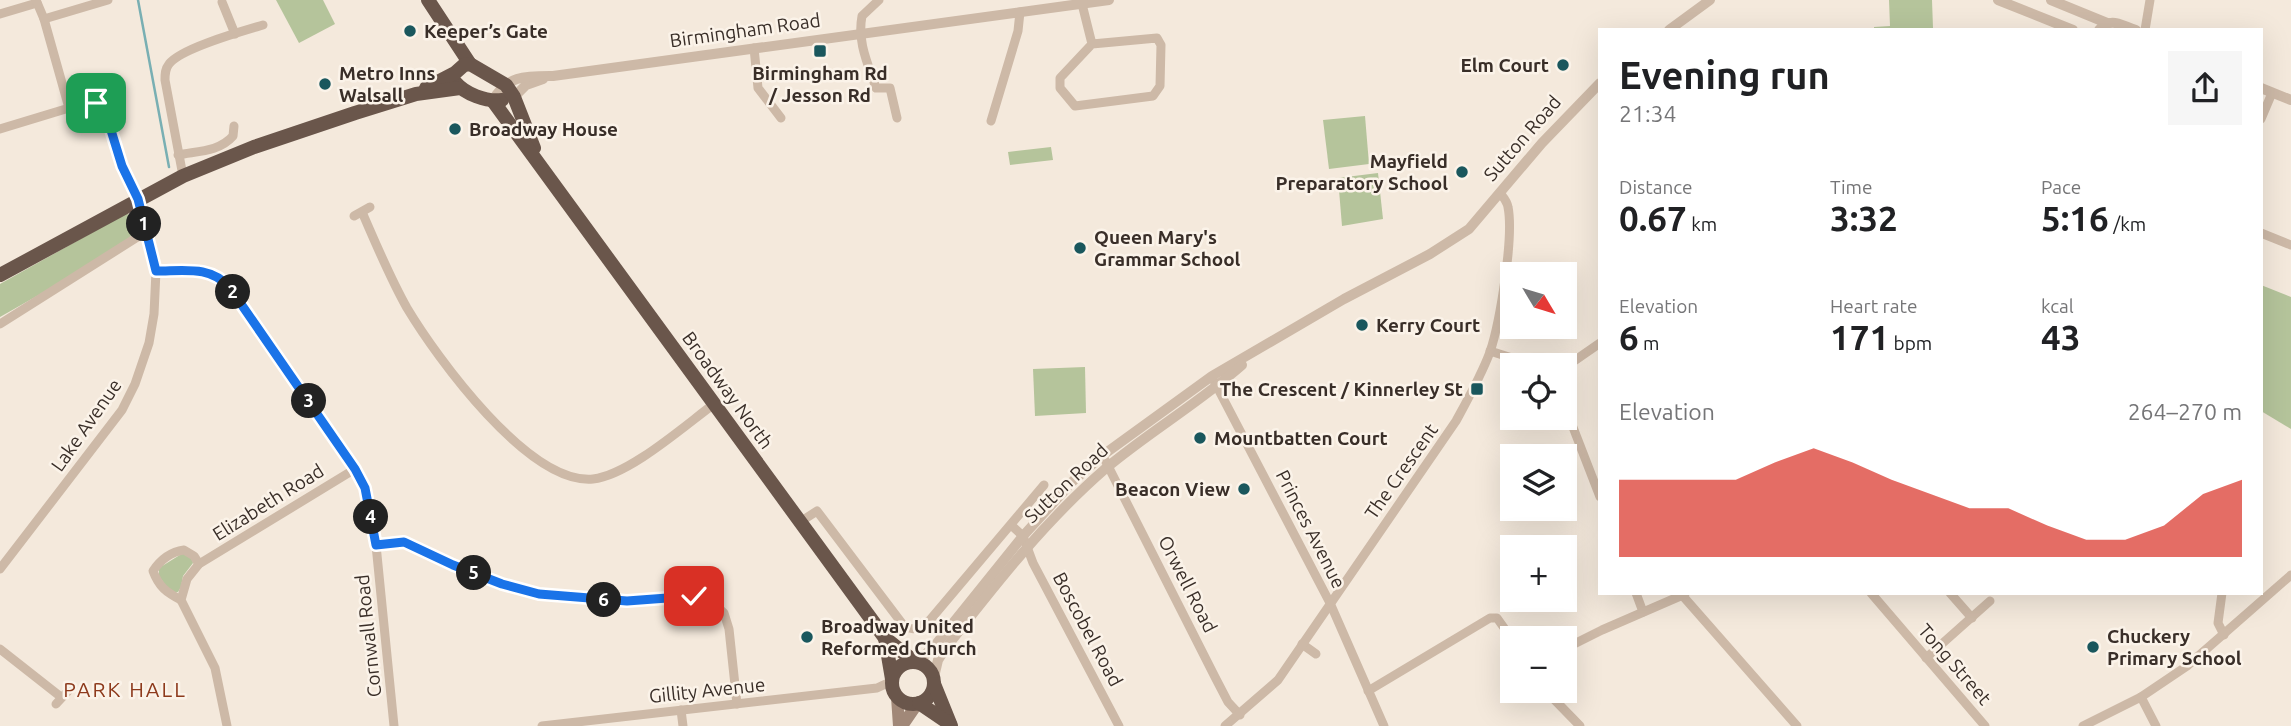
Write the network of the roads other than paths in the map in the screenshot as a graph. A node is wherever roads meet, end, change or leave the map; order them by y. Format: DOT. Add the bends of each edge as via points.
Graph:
graph roads {
  1 [pos="108,0"];
  2 [pos="428,0"];
  3 [pos="879,0"];
  4 [pos="1109,0"];
  5 [pos="1710,0"];
  6 [pos="1998,0"];
  7 [pos="2051,0"];
  8 [pos="2150,0"];
  9 [pos="37,2"];
  10 [pos="222,2"];
  11 [pos="1082,4"];
  12 [pos="1020,12"];
  13 [pos="0,14"];
  14 [pos="44,19"];
  15 [pos="263,25"];
  16 [pos="2103,26"];
  17 [pos="1672,28"];
  18 [pos="2068,28"];
  19 [pos="2127,28"];
  20 [pos="2145,28"];
  21 [pos="235,34"];
  22 [pos="860,34"];
  23 [pos="1092,44"];
  24 [pos="754,48"];
  25 [pos="464,75"];
  26 [pos="1598,85"];
  27 [pos="2263,89"];
  28 [pos="510,91"];
  29 [pos="2291,91"];
  30 [pos="2272,93"];
  31 [pos="2291,100"];
  32 [pos="493,102"];
  33 [pos="69,108"];
  34 [pos="2263,114"];
  35 [pos="781,118"];
  36 [pos="897,118"];
  37 [pos="991,121"];
  38 [pos="234,126"];
  39 [pos="0,130"];
  40 [pos="178,155"];
  41 [pos="540,164"];
  42 [pos="183,176"];
  43 [pos="1500,193"];
  44 [pos="138,199"];
  45 [pos="362,212"];
  46 [pos="146,231"];
  47 [pos="2263,234"];
  48 [pos="2291,244"];
  49 [pos="156,271"];
  50 [pos="0,275"];
  51 [pos="0,324"];
  52 [pos="1598,344"];
  53 [pos="1490,351"];
  54 [pos="1500,354"];
  55 [pos="1577,359"];
  56 [pos="1214,382"];
  57 [pos="714,404"];
  58 [pos="1574,430"];
  59 [pos="1103,455"];
  60 [pos="1108,466"];
  61 [pos="355,469"];
  62 [pos="1044,485"];
  63 [pos="1598,492"];
  64 [pos="800,522"];
  65 [pos="1012,524"];
  66 [pos="1023,536"];
  67 [pos="376,545"];
  68 [pos="1027,547"];
  69 [pos="199,564"];
  70 [pos="0,569"];
  71 [pos="2291,576"];
  72 [pos="1637,595"];
  73 [pos="1682,595"];
  74 [pos="1685,595"];
  75 [pos="1873,595"];
  76 [pos="1952,595"];
  77 [pos="2222,595"];
  78 [pos="181,600"];
  79 [pos="1990,601"];
  80 [pos="1330,603"];
  81 [pos="1643,612"];
  82 [pos="1972,618"];
  83 [pos="1504,626"];
  84 [pos="2224,635"];
  85 [pos="885,638"];
  86 [pos="1577,643"];
  87 [pos="1302,644"];
  88 [pos="0,649"];
  89 [pos="1317,654"];
  90 [pos="1926,658"];
  91 [pos="916,662"];
  92 [pos="934,681"];
  93 [pos="894,688"];
  94 [pos="69,690"];
  95 [pos="1368,691"];
  96 [pos="2141,697"];
  97 [pos="918,703"];
  98 [pos="1558,703"];
  99 [pos="737,704"];
  100 [pos="681,710"];
  101 [pos="1240,715"];
  102 [pos="951,725"];
  103 [pos="227,726"];
  104 [pos="394,726"];
  105 [pos="542,726"];
  106 [pos="683,726"];
  107 [pos="900,726"];
  108 [pos="1119,726"];
  109 [pos="1225,726"];
  110 [pos="1384,726"];
  111 [pos="1580,726"];
  112 [pos="1797,726"];
  113 [pos="1985,726"];
  114 [pos="2083,726"];
  115 [pos="2156,726"];
  1 -- 14 [label="street"];
  2 -- 25 [label="highway"];
  3 -- 22 [label="street" via="862,16"];
  4 -- 11 [label="street, Birmingham Road"];
  5 -- 17 [label="street"];
  6 -- 18 [label="street"];
  7 -- 16 [label="street"];
  8 -- 20 [label="street"];
  9 -- 13 [label="street"];
  9 -- 14 [label="street"];
  10 -- 21 [label="street"];
  11 -- 12 [label="street, Birmingham Road"];
  11 -- 23 [label="street"];
  12 -- 22 [label="street, Birmingham Road"];
  12 -- 37 [label="street"];
  14 -- 33 [label="street"];
  15 -- 21 [label="street"];
  16 -- 19 [label="street" via="2116,22"];
  21 -- 40 [label="street" via="179,57 167,67 165,80"];
  22 -- 24 [label="street, Birmingham Road"];
  22 -- 36 [label="street" via="876,89 890,88"];
  23 -- 23 [label="street" via="1157,38 1161,44 1158,90 1153,96 1075,106 1059,88 1060,78"];
  24 -- 28 [label="street, Birmingham Road" via="553,76"];
  24 -- 35 [label="street" via="758,88"];
  25 -- 28 [label="highway"];
  25 -- 32 [label="highway"];
  25 -- 42 [label="highway"];
  26 -- 43 [label="street, Sutton Road"];
  27 -- 30 [label="street"];
  28 -- 32 [label="highway"];
  28 -- 41 [label="highway, Broadway North"];
  29 -- 30 [label="street"];
  30 -- 31 [label="street"];
  30 -- 34 [label="street"];
  32 -- 41 [label="highway, Broadway North"];
  33 -- 39 [label="street, Lake Avenue"];
  33 -- 44 [label="street, Lake Avenue" via="92,102 105,110 122,166"];
  38 -- 40 [label="street" via="228,142"];
  40 -- 42 [label="street"];
  41 -- 57 [label="highway, Broadway North"];
  42 -- 44 [label="highway"];
  43 -- 53 [label="street, The Crescent" via="1507,203 1508,233 1503,291"];
  43 -- 56 [label="street, Sutton Road" via="1456,238 1344,299"];
  44 -- 46 [label="street, Lake Avenue"];
  44 -- 50 [label="highway"];
  45 -- 57 [label="street" via="407,307 441,359 507,434 543,463 571,478 595,479 615,473"];
  46 -- 49 [label="street, Lake Avenue"];
  46 -- 51 [label="street"];
  47 -- 48 [label="street"];
  49 -- 61 [label="street, Cornwall Road" via="199,270 226,282"];
  49 -- 70 [label="street, Lake Avenue" via="151,336 132,391 104,435"];
  52 -- 55 [label="street"];
  53 -- 54 [label="street"];
  53 -- 80 [label="street, The Crescent" via="1457,421"];
  56 -- 59 [label="street, Sutton Road"];
  56 -- 60 [label="street, Sutton Road"];
  56 -- 80 [label="street, Princes Avenue"];
  57 -- 64 [label="highway, Broadway North"];
  58 -- 63 [label="street"];
  59 -- 60 [label="street, Orwell Road"];
  59 -- 66 [label="street, Sutton Road"];
  60 -- 68 [label="street, Sutton Road"];
  60 -- 101 [label="street, Orwell Road" via="1228,702"];
  61 -- 67 [label="street, Cornwall Road" via="365,488"];
  61 -- 69 [label="street, Elizabeth Road"];
  62 -- 65 [label="street"];
  64 -- 65 [label="street" via="817,511 904,626 912,630 930,620"];
  64 -- 85 [label="highway, Broadway North"];
  65 -- 66 [label="street"];
  66 -- 68 [label="street, Boscobel Road"];
  66 -- 91 [label="street, Sutton Road" via="937,643"];
  67 -- 99 [label="street" via="404,542 502,584 539,594 627,601 694,596 711,601 724,613 729,629"];
  67 -- 104 [label="street, Cornwall Road"];
  68 -- 92 [label="street, Sutton Road" via="945,649"];
  68 -- 108 [label="street, Boscobel Road"];
  69 -- 78 [label="street, Elizabeth Road" via="187,579"];
  69 -- 78 [label="street, Elizabeth Road" via="184,550 159,562 153,571 166,593"];
  71 -- 84 [label="street"];
  72 -- 81 [label="street"];
  73 -- 81 [label="street"];
  74 -- 112 [label="street"];
  75 -- 90 [label="street, Tong Street"];
  76 -- 82 [label="street"];
  77 -- 84 [label="street" via="2218,623"];
  78 -- 103 [label="street, Elizabeth Road" via="215,668"];
  79 -- 82 [label="street"];
  80 -- 87 [label="street, The Crescent"];
  80 -- 95 [label="street, Princes Avenue"];
  81 -- 86 [label="street"];
  82 -- 90 [label="street"];
  83 -- 95 [label="street" via="1490,618"];
  84 -- 96 [label="street"];
  85 -- 91 [label="highway, Broadway North"];
  85 -- 93 [label="highway, Broadway North"];
  87 -- 89 [label="street"];
  87 -- 101 [label="street, The Crescent" via="1278,680"];
  88 -- 94 [label="street" via="58,700"];
  90 -- 113 [label="street, Tong Street"];
  91 -- 92 [label="highway" via="930,670"];
  91 -- 93 [label="highway" via="897,670"];
  92 -- 97 [label="highway" via="929,697"];
  92 -- 102 [label="highway"];
  93 -- 97 [label="highway" via="906,703"];
  93 -- 99 [label="street, Gillity Avenue"];
  93 -- 107 [label="main road"];
  95 -- 110 [label="street, Princes Avenue"];
  96 -- 114 [label="street"];
  96 -- 115 [label="street"];
  97 -- 102 [label="highway"];
  97 -- 107 [label="main road"];
  98 -- 111 [label="street"];
  99 -- 100 [label="street, Gillity Avenue"];
  100 -- 105 [label="street, Gillity Avenue"];
  100 -- 106 [label="street"];
  101 -- 109 [label="street, The Crescent"];
}
